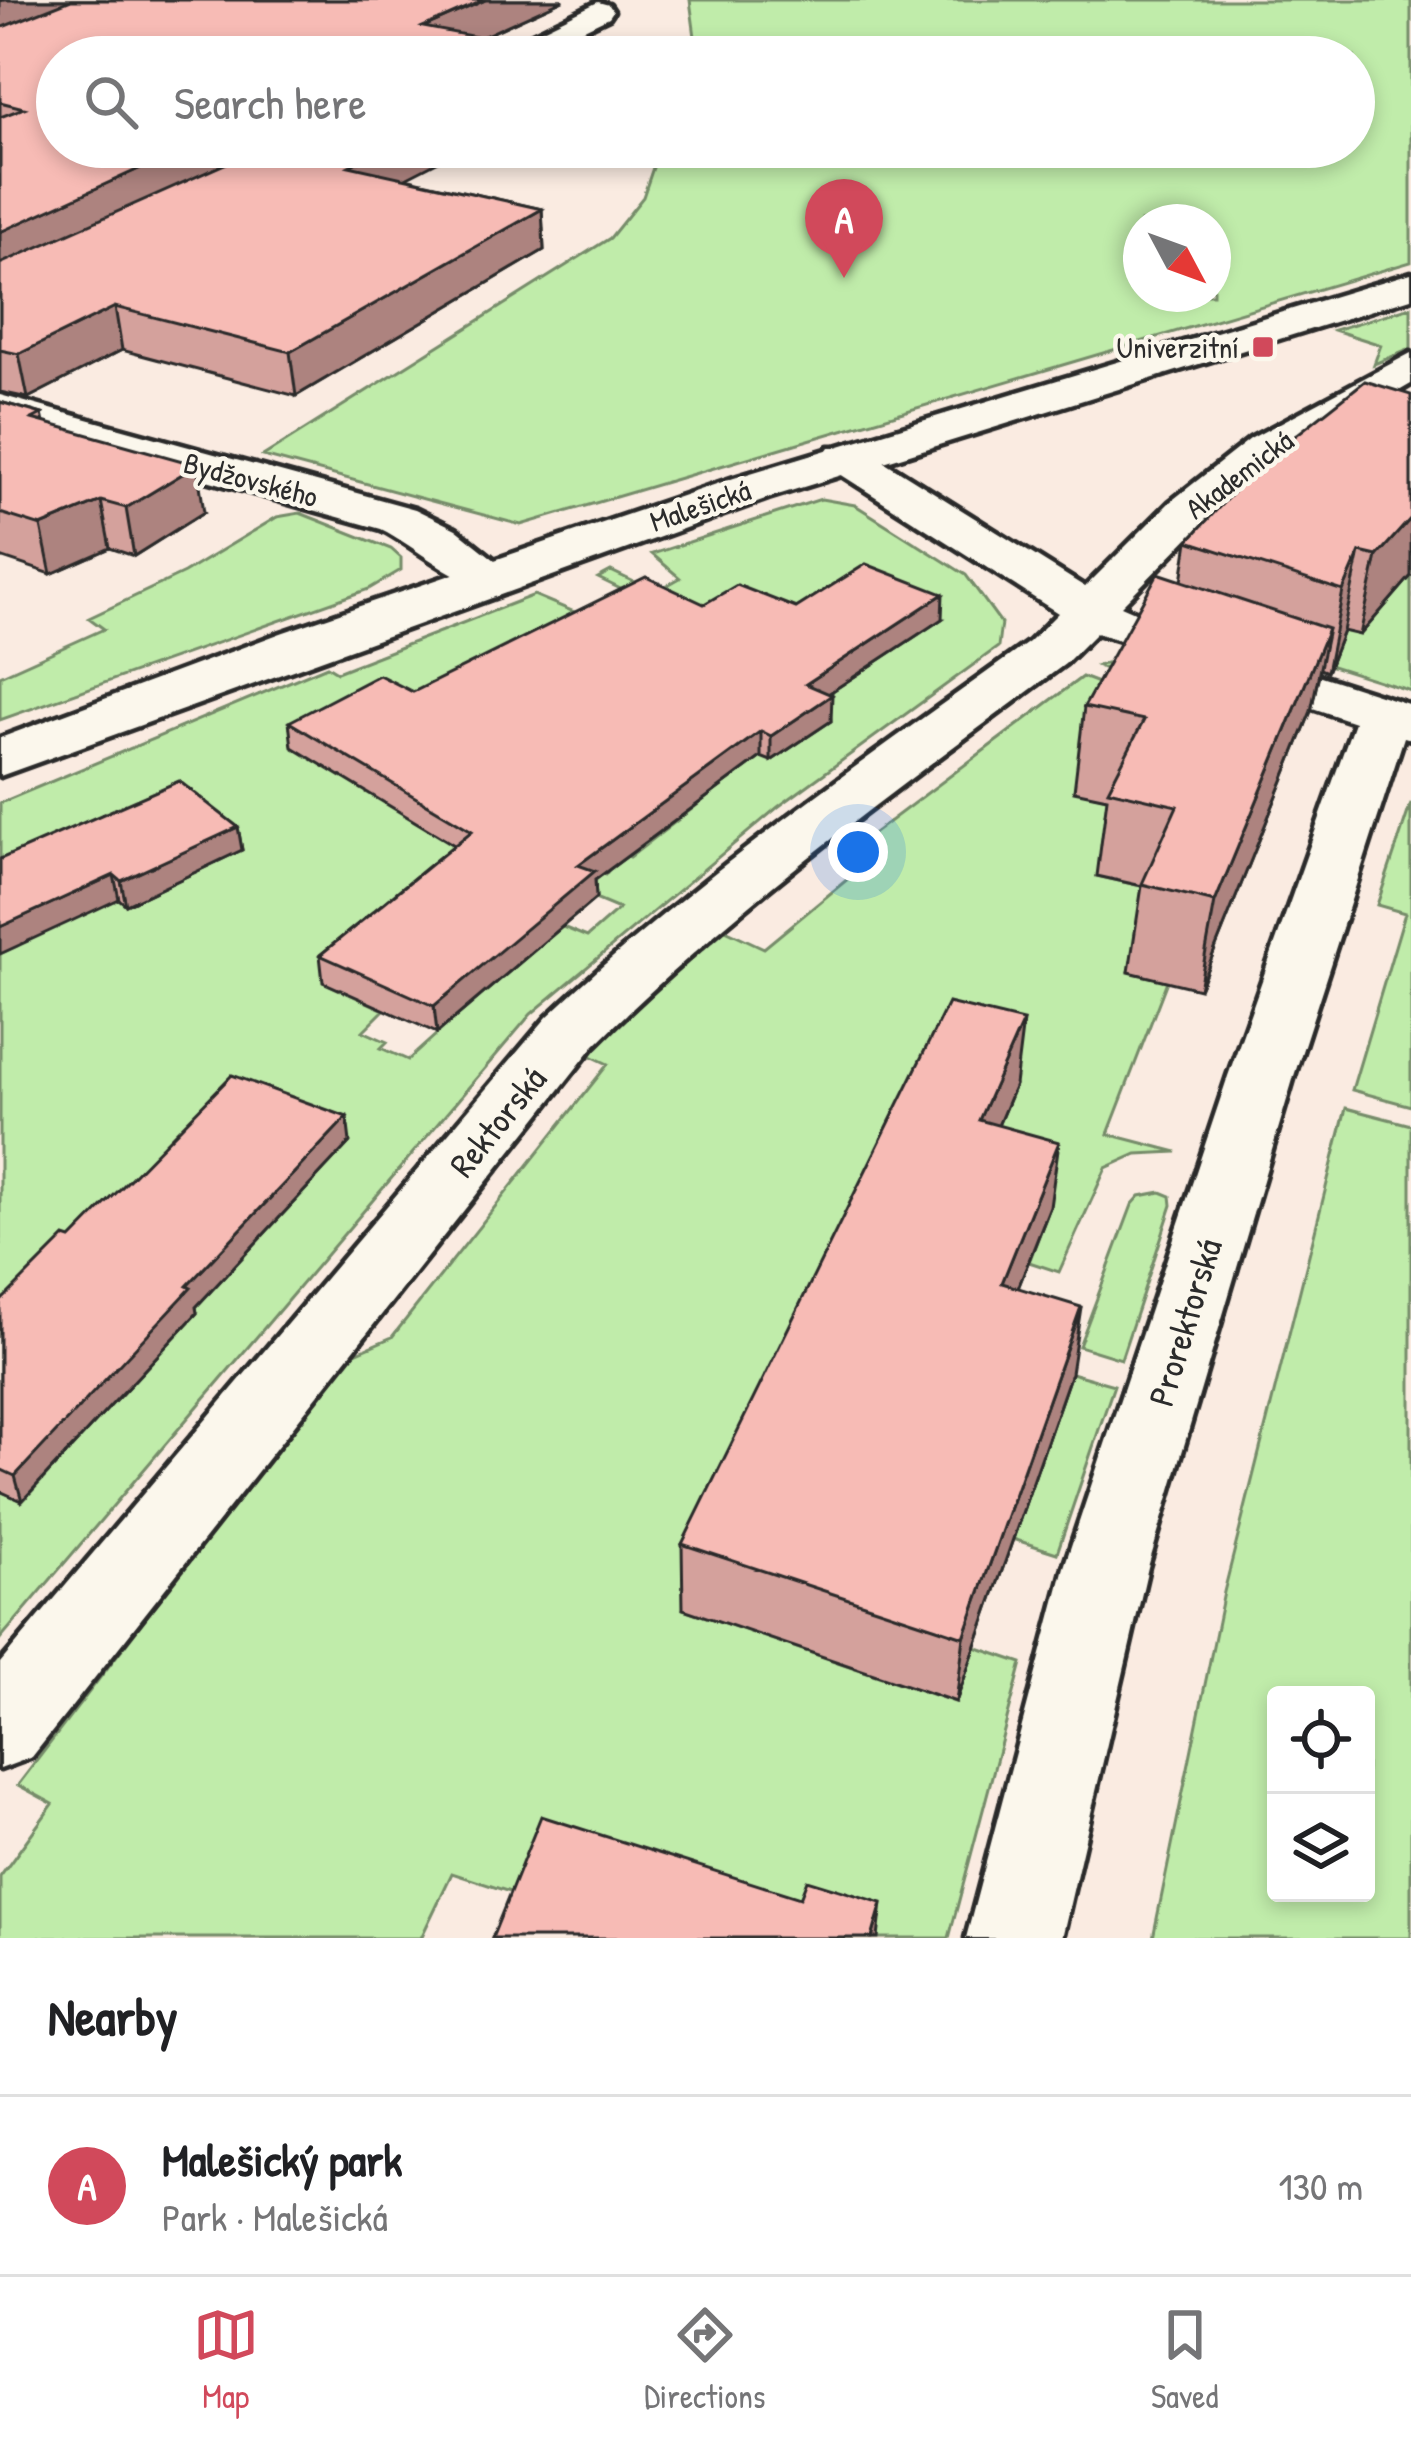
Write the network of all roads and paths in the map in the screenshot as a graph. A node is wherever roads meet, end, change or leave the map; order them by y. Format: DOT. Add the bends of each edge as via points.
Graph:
graph roads {
  1 [pos="598,10"];
  2 [pos="544,36"];
  3 [pos="1411,285"];
  4 [pos="1411,366"];
  5 [pos="0,408"];
  6 [pos="845,457"];
  7 [pos="490,576"];
  8 [pos="1089,610"];
  9 [pos="1398,719"];
  10 [pos="0,758"];
  11 [pos="0,1729"];
  12 [pos="1014,1938"];
  1 -- 2 [label="street"];
  3 -- 6 [label="street, Malešická"];
  4 -- 8 [label="street, Akademická" via="1266,449 1187,512"];
  5 -- 7 [label="street, Bydžovského" via="398,520"];
  6 -- 7 [label="street, Malešická"];
  6 -- 8 [label="street"];
  7 -- 10 [label="street, Malešická"];
  8 -- 9 [label="street"];
  8 -- 11 [label="street, Rektorská" via="1047,653 814,823 643,961 570,1032"];
  9 -- 12 [label="street, Prorektorská" via="1261,1076 1106,1567"];
}
